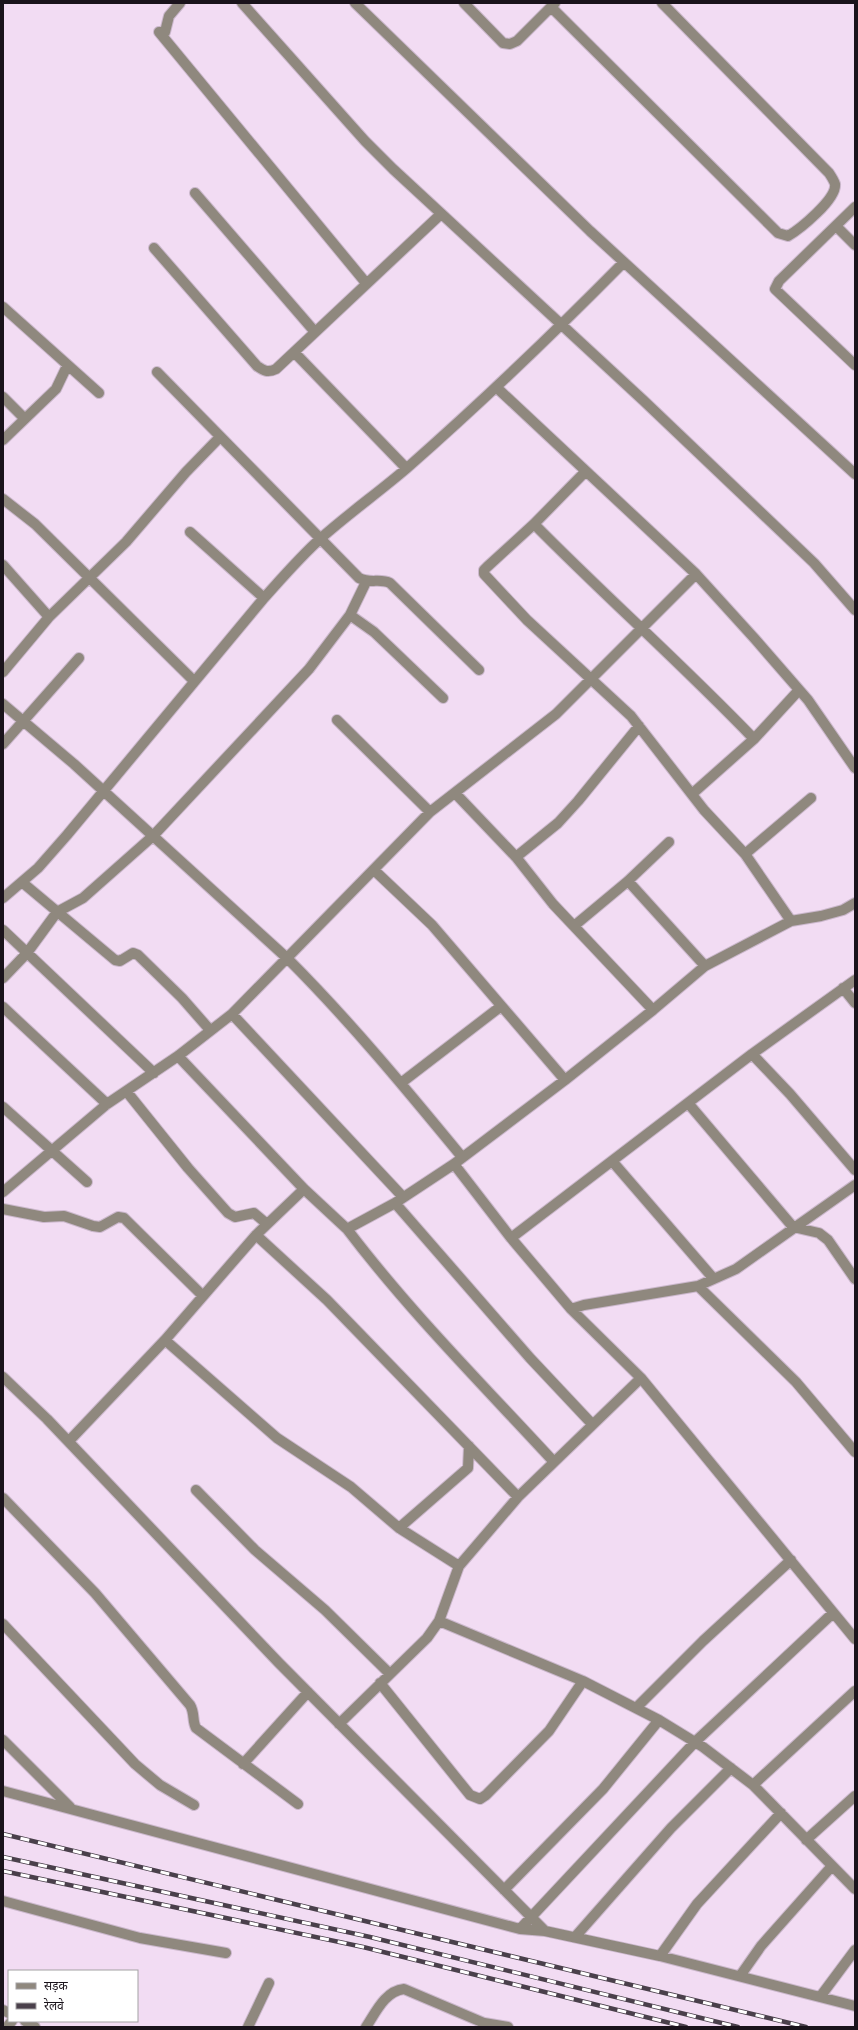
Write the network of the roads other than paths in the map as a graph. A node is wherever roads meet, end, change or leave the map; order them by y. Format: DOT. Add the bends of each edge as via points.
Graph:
graph roads {
  1 [pos="180,3"];
  2 [pos="242,3"];
  3 [pos="355,3"];
  4 [pos="464,3"];
  5 [pos="662,3"];
  6 [pos="553,5"];
  7 [pos="195,193"];
  8 [pos="855,207"];
  9 [pos="441,214"];
  10 [pos="836,226"];
  11 [pos="855,245"];
  12 [pos="154,248"];
  13 [pos="624,262"];
  14 [pos="366,283"];
  15 [pos="3,307"];
  16 [pos="561,326"];
  17 [pos="315,332"];
  18 [pos="294,352"];
  19 [pos="855,365"];
  20 [pos="67,366"];
  21 [pos="157,372"];
  22 [pos="496,387"];
  23 [pos="99,393"];
  24 [pos="3,397"];
  25 [pos="24,418"];
  26 [pos="220,437"];
  27 [pos="3,440"];
  28 [pos="406,468"];
  29 [pos="585,472"];
  30 [pos="855,474"];
  31 [pos="3,498"];
  32 [pos="534,524"];
  33 [pos="190,532"];
  34 [pos="320,539"];
  35 [pos="3,565"];
  36 [pos="696,574"];
  37 [pos="90,578"];
  38 [pos="366,582"];
  39 [pos="264,598"];
  40 [pos="855,610"];
  41 [pos="350,615"];
  42 [pos="49,617"];
  43 [pos="641,629"];
  44 [pos="79,658"];
  45 [pos="479,670"];
  46 [pos="3,672"];
  47 [pos="591,678"];
  48 [pos="194,681"];
  49 [pos="799,690"];
  50 [pos="443,698"];
  51 [pos="3,704"];
  52 [pos="337,720"];
  53 [pos="22,721"];
  54 [pos="639,726"];
  55 [pos="754,739"];
  56 [pos="3,744"];
  57 [pos="855,768"];
  58 [pos="104,792"];
  59 [pos="455,793"];
  60 [pos="692,794"];
  61 [pos="811,798"];
  62 [pos="430,812"];
  63 [pos="153,836"];
  64 [pos="669,842"];
  65 [pos="745,854"];
  66 [pos="516,857"];
  67 [pos="374,870"];
  68 [pos="628,881"];
  69 [pos="22,883"];
  70 [pos="3,898"];
  71 [pos="855,902"];
  72 [pos="57,912"];
  73 [pos="791,921"];
  74 [pos="574,926"];
  75 [pos="3,930"];
  76 [pos="27,953"];
  77 [pos="288,959"];
  78 [pos="704,966"];
  79 [pos="3,978"];
  80 [pos="855,980"];
  81 [pos="843,988"];
  82 [pos="855,1003"];
  83 [pos="3,1007"];
  84 [pos="500,1007"];
  85 [pos="653,1010"];
  86 [pos="232,1014"];
  87 [pos="210,1030"];
  88 [pos="752,1054"];
  89 [pos="178,1056"];
  90 [pos="154,1073"];
  91 [pos="565,1080"];
  92 [pos="401,1083"];
  93 [pos="126,1092"];
  94 [pos="688,1103"];
  95 [pos="107,1104"];
  96 [pos="3,1107"];
  97 [pos="53,1151"];
  98 [pos="458,1161"];
  99 [pos="612,1161"];
  100 [pos="855,1170"];
  101 [pos="87,1182"];
  102 [pos="855,1185"];
  103 [pos="304,1189"];
  104 [pos="3,1192"];
  105 [pos="399,1200"];
  106 [pos="3,1209"];
  107 [pos="267,1224"];
  108 [pos="793,1227"];
  109 [pos="347,1229"];
  110 [pos="256,1235"];
  111 [pos="510,1238"];
  112 [pos="713,1278"];
  113 [pos="855,1278"];
  114 [pos="698,1286"];
  115 [pos="203,1296"];
  116 [pos="572,1309"];
  117 [pos="165,1340"];
  118 [pos="3,1376"];
  119 [pos="641,1378"];
  120 [pos="592,1424"];
  121 [pos="69,1441"];
  122 [pos="469,1446"];
  123 [pos="855,1452"];
  124 [pos="554,1462"];
  125 [pos="196,1490"];
  126 [pos="518,1497"];
  127 [pos="3,1498"];
  128 [pos="399,1528"];
  129 [pos="791,1560"];
  130 [pos="459,1566"];
  131 [pos="833,1613"];
  132 [pos="439,1621"];
  133 [pos="3,1624"];
  134 [pos="855,1640"];
  135 [pos="390,1674"];
  136 [pos="583,1681"];
  137 [pos="380,1683"];
  138 [pos="855,1691"];
  139 [pos="308,1692"];
  140 [pos="636,1708"];
  141 [pos="659,1720"];
  142 [pos="340,1724"];
  143 [pos="3,1740"];
  144 [pos="695,1742"];
  145 [pos="243,1764"];
  146 [pos="731,1768"];
  147 [pos="753,1785"];
  148 [pos="3,1791"];
  149 [pos="855,1796"];
  150 [pos="298,1804"];
  151 [pos="194,1805"];
  152 [pos="70,1807"];
  153 [pos="781,1813"];
  154 [pos="806,1840"];
  155 [pos="832,1866"];
  156 [pos="855,1889"];
  157 [pos="504,1890"];
  158 [pos="3,1902"];
  159 [pos="531,1917"];
  160 [pos="520,1929"];
  161 [pos="545,1931"];
  162 [pos="575,1937"];
  163 [pos="855,1950"];
  164 [pos="226,1953"];
  165 [pos="660,1956"];
  166 [pos="740,1976"];
  167 [pos="268,1983"];
  168 [pos="820,1997"];
  169 [pos="855,2006"];
  170 [pos="248,2027"];
  171 [pos="366,2027"];
  172 [pos="508,2027"];
  1 -- 14 [label="street" via="169,16 165,32 159,32"];
  2 -- 9 [label="street" via="365,141"];
  3 -- 13 [label="street"];
  4 -- 6 [label="street" via="503,43 510,44 517,41"];
  5 -- 6 [label="street" via="829,173 835,185 832,196 797,231 788,236 778,233"];
  7 -- 17 [label="street"];
  8 -- 10 [label="street"];
  9 -- 14 [label="street"];
  9 -- 16 [label="street"];
  10 -- 11 [label="street"];
  10 -- 19 [label="street" via="779,281 775,289"];
  12 -- 18 [label="street" via="264,371 271,372 276,369"];
  13 -- 16 [label="street"];
  13 -- 30 [label="street"];
  14 -- 17 [label="street"];
  15 -- 20 [label="street"];
  16 -- 22 [label="street"];
  16 -- 40 [label="street" via="644,401 814,563"];
  17 -- 18 [label="street"];
  18 -- 28 [label="street"];
  20 -- 23 [label="street"];
  20 -- 25 [label="street" via="56,389"];
  21 -- 26 [label="street"];
  22 -- 28 [label="street"];
  22 -- 29 [label="street"];
  24 -- 25 [label="street"];
  25 -- 27 [label="street"];
  26 -- 34 [label="street"];
  26 -- 37 [label="street" via="126,542"];
  28 -- 34 [label="street"];
  29 -- 32 [label="street"];
  29 -- 36 [label="street"];
  31 -- 37 [label="street" via="35,524"];
  32 -- 43 [label="street"];
  32 -- 47 [label="street" via="487,567 484,574 527,620"];
  33 -- 39 [label="street"];
  34 -- 38 [label="street"];
  34 -- 39 [label="street"];
  35 -- 42 [label="street"];
  36 -- 43 [label="street"];
  36 -- 49 [label="street"];
  37 -- 42 [label="street"];
  37 -- 48 [label="street"];
  38 -- 41 [label="street"];
  38 -- 45 [label="street" via="384,580 390,583"];
  39 -- 48 [label="street"];
  41 -- 50 [label="street" via="374,632"];
  41 -- 63 [label="street" via="309,669"];
  42 -- 46 [label="street"];
  43 -- 47 [label="street"];
  43 -- 55 [label="street"];
  44 -- 53 [label="street"];
  47 -- 54 [label="street"];
  47 -- 59 [label="street" via="556,714"];
  48 -- 58 [label="street"];
  49 -- 55 [label="street"];
  49 -- 57 [label="street"];
  51 -- 53 [label="street"];
  52 -- 62 [label="street"];
  53 -- 56 [label="street"];
  53 -- 58 [label="street"];
  54 -- 60 [label="street"];
  54 -- 66 [label="street" via="558,823"];
  55 -- 60 [label="street"];
  58 -- 63 [label="street"];
  58 -- 69 [label="street"];
  59 -- 62 [label="street"];
  59 -- 66 [label="street"];
  60 -- 65 [label="street"];
  61 -- 65 [label="street"];
  62 -- 67 [label="street"];
  63 -- 72 [label="street" via="83,898"];
  63 -- 77 [label="street"];
  64 -- 68 [label="street"];
  65 -- 73 [label="street"];
  66 -- 74 [label="street"];
  67 -- 77 [label="street"];
  67 -- 84 [label="street" via="432,925"];
  68 -- 74 [label="street"];
  68 -- 78 [label="street"];
  69 -- 70 [label="street"];
  69 -- 72 [label="street"];
  71 -- 73 [label="street" via="843,910"];
  72 -- 76 [label="street"];
  72 -- 87 [label="street" via="115,960 120,961 133,953 138,955"];
  73 -- 78 [label="street"];
  74 -- 85 [label="street"];
  75 -- 76 [label="street"];
  76 -- 79 [label="street"];
  76 -- 90 [label="street"];
  77 -- 86 [label="street"];
  77 -- 92 [label="street"];
  78 -- 85 [label="street"];
  80 -- 81 [label="street"];
  81 -- 82 [label="street"];
  81 -- 88 [label="street"];
  83 -- 95 [label="street"];
  84 -- 91 [label="street"];
  84 -- 92 [label="street"];
  85 -- 91 [label="street"];
  86 -- 87 [label="street"];
  86 -- 105 [label="street"];
  87 -- 89 [label="street"];
  88 -- 94 [label="street"];
  88 -- 100 [label="street"];
  89 -- 90 [label="street"];
  89 -- 103 [label="street"];
  90 -- 93 [label="street"];
  91 -- 98 [label="street"];
  92 -- 98 [label="street"];
  93 -- 95 [label="street"];
  93 -- 107 [label="street" via="228,1213 235,1217 254,1212"];
  94 -- 99 [label="street"];
  94 -- 108 [label="street"];
  95 -- 97 [label="street"];
  96 -- 97 [label="street"];
  97 -- 101 [label="street"];
  97 -- 104 [label="street"];
  98 -- 105 [label="street"];
  98 -- 111 [label="street"];
  99 -- 111 [label="street"];
  99 -- 112 [label="street"];
  102 -- 108 [label="street"];
  103 -- 107 [label="street"];
  103 -- 109 [label="street"];
  105 -- 109 [label="street"];
  105 -- 120 [label="street" via="525,1352"];
  106 -- 115 [label="street" via="44,1217 64,1216 100,1227 118,1217 124,1218"];
  107 -- 110 [label="street"];
  108 -- 112 [label="street" via="736,1269"];
  108 -- 113 [label="street" via="819,1233 828,1240"];
  109 -- 124 [label="street" via="436,1335"];
  110 -- 115 [label="street"];
  110 -- 122 [label="street" via="338,1311"];
  111 -- 116 [label="street"];
  112 -- 114 [label="street"];
  114 -- 116 [label="street" via="584,1304"];
  114 -- 123 [label="street" via="796,1382"];
  115 -- 117 [label="street"];
  116 -- 119 [label="street"];
  117 -- 121 [label="street"];
  117 -- 128 [label="street" via="277,1438 351,1487"];
  118 -- 121 [label="street"];
  119 -- 120 [label="street"];
  119 -- 129 [label="street"];
  120 -- 124 [label="street"];
  121 -- 139 [label="street"];
  122 -- 126 [label="street"];
  122 -- 128 [label="street" via="468,1468"];
  124 -- 126 [label="street"];
  125 -- 135 [label="street" via="255,1550 324,1610"];
  126 -- 130 [label="street"];
  127 -- 145 [label="street" via="95,1593 171,1682 194,1711 196,1728"];
  128 -- 130 [label="street"];
  129 -- 131 [label="street"];
  129 -- 140 [label="street" via="703,1641"];
  130 -- 132 [label="street"];
  131 -- 134 [label="street"];
  131 -- 144 [label="street"];
  132 -- 135 [label="street" via="427,1638"];
  132 -- 136 [label="street"];
  133 -- 151 [label="street" via="135,1764 160,1785"];
  135 -- 137 [label="street"];
  136 -- 137 [label="street" via="537,1744 480,1799 470,1795"];
  136 -- 140 [label="street"];
  137 -- 142 [label="street"];
  138 -- 147 [label="street"];
  139 -- 142 [label="street"];
  139 -- 145 [label="street"];
  140 -- 141 [label="street"];
  141 -- 144 [label="street"];
  141 -- 157 [label="street" via="603,1789"];
  142 -- 157 [label="street"];
  143 -- 152 [label="street"];
  144 -- 146 [label="street"];
  144 -- 159 [label="street"];
  145 -- 150 [label="street"];
  146 -- 147 [label="street"];
  146 -- 162 [label="street" via="671,1828"];
  147 -- 153 [label="street"];
  148 -- 152 [label="street"];
  149 -- 154 [label="street"];
  152 -- 160 [label="street"];
  153 -- 154 [label="street"];
  153 -- 165 [label="street" via="697,1904"];
  154 -- 155 [label="street"];
  155 -- 156 [label="street"];
  155 -- 166 [label="street" via="761,1946"];
  157 -- 159 [label="street"];
  158 -- 164 [label="street" via="140,1938"];
  159 -- 160 [label="street"];
  159 -- 161 [label="street"];
  160 -- 161 [label="street"];
  161 -- 162 [label="street"];
  162 -- 165 [label="street"];
  163 -- 168 [label="street"];
  165 -- 166 [label="street"];
  166 -- 168 [label="street"];
  167 -- 170 [label="street"];
  168 -- 169 [label="street"];
  171 -- 172 [label="street" via="387,1996 404,1989 477,2020"];
}
